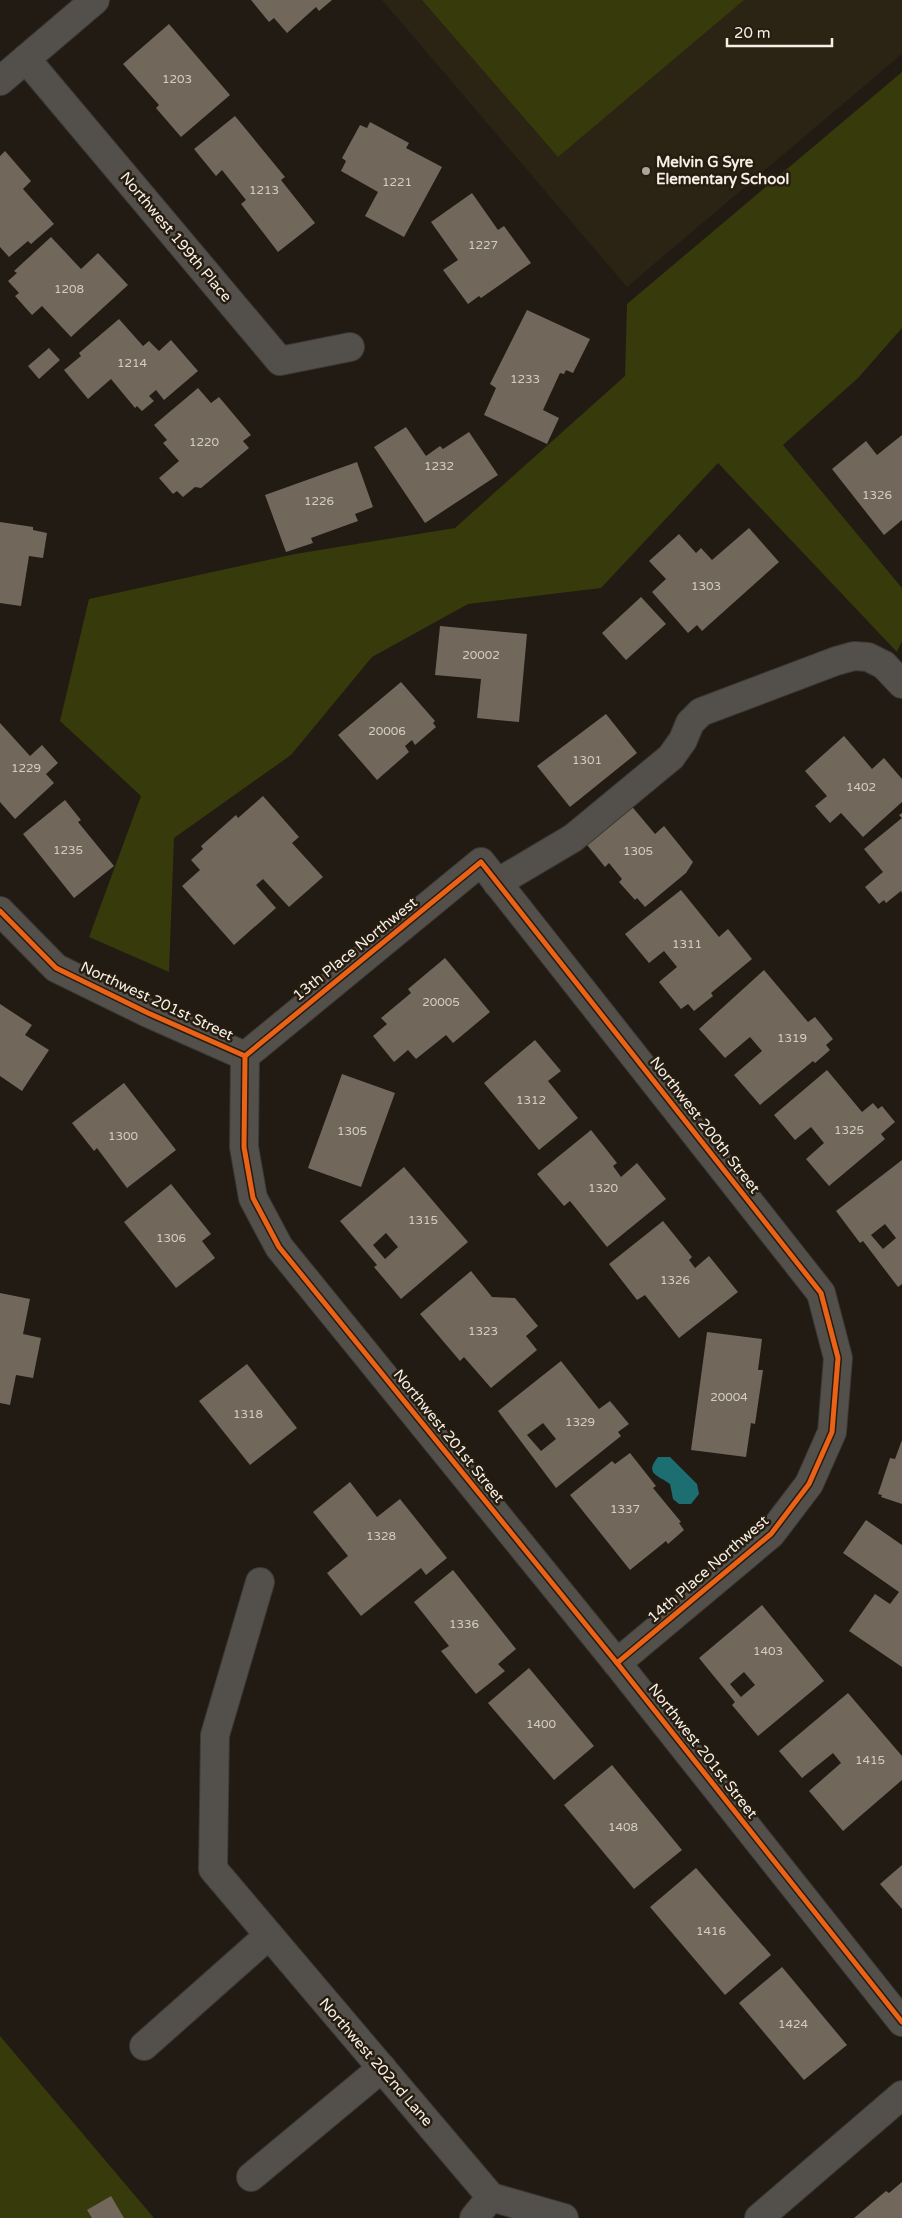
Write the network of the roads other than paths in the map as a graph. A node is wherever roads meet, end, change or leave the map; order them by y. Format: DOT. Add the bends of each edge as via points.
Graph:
graph roads {
  1 [pos="95,0"];
  2 [pos="26,59"];
  3 [pos="0,82"];
  4 [pos="350,347"];
  5 [pos="902,684"];
  6 [pos="489,872"];
  7 [pos="0,911"];
  8 [pos="245,1056"];
  9 [pos="832,1432"];
  10 [pos="260,1582"];
  11 [pos="617,1663"];
  12 [pos="268,1936"];
  13 [pos="902,2022"];
  14 [pos="144,2046"];
  15 [pos="382,2068"];
  16 [pos="902,2095"];
  17 [pos="251,2178"];
  18 [pos="491,2197"];
  19 [pos="474,2218"];
  20 [pos="564,2218"];
  21 [pos="759,2218"];
  1 -- 2 [label="street"];
  2 -- 3 [label="street"];
  2 -- 4 [label="street, Northwest 199th Place" via="280,361"];
  5 -- 6 [label="street, 13th Place Northwest" via="884,665 868,657 854,656 701,712 690,723 671,757 573,838"];
  6 -- 8 [label="street, 13th Place Northwest"];
  6 -- 9 [label="street, Northwest 200th Street" via="821,1293 838,1358"];
  7 -- 8 [label="street, Northwest 201st Street" via="56,968"];
  8 -- 11 [label="street, Northwest 201st Street" via="244,1147 253,1198 279,1247"];
  9 -- 11 [label="street, 14th Place Northwest" via="809,1484 770,1534"];
  10 -- 12 [label="street, Northwest 202nd Lane" via="215,1735 212,1869"];
  11 -- 13 [label="street, Northwest 201st Street"];
  12 -- 14 [label="street"];
  12 -- 15 [label="street, Northwest 202nd Lane"];
  15 -- 17 [label="street"];
  15 -- 18 [label="street, Northwest 202nd Lane"];
  16 -- 21 [label="street"];
  18 -- 19 [label="street"];
  18 -- 20 [label="street"];
}
